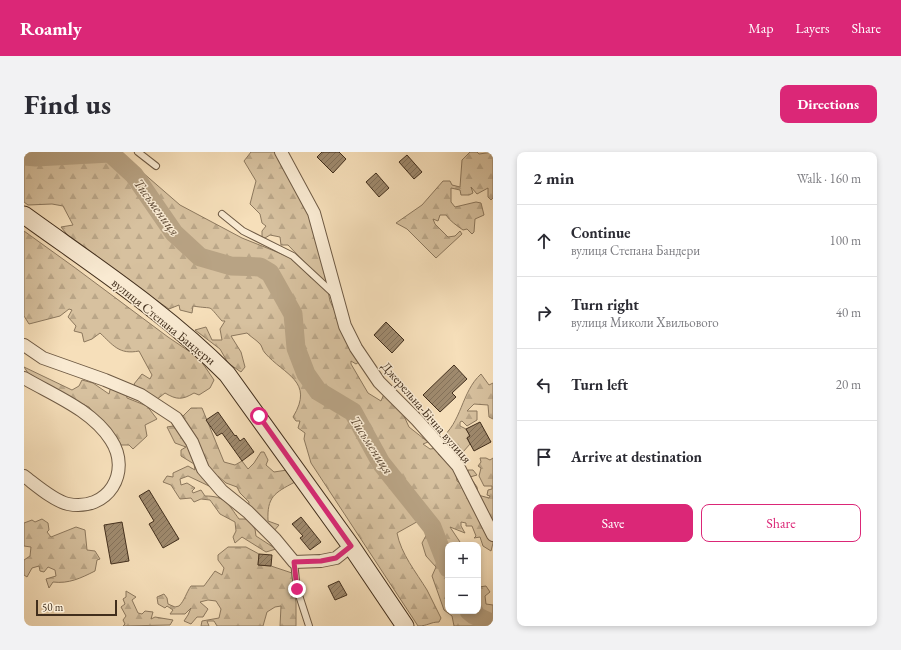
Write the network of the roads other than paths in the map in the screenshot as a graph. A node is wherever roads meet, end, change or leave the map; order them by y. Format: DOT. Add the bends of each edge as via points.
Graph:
graph roads {
  1 [pos="138,152"];
  2 [pos="281,152"];
  3 [pos="156,166"];
  4 [pos="222,214"];
  5 [pos="24,215"];
  6 [pos="336,296"];
  7 [pos="24,344"];
  8 [pos="24,378"];
  9 [pos="24,476"];
  10 [pos="493,535"];
  11 [pos="351,546"];
  12 [pos="294,562"];
  13 [pos="309,626"];
  14 [pos="405,626"];
  1 -- 3 [label="lane"];
  2 -- 6 [label="street, Джерельна-Бічна вулиця" via="314,213"];
  4 -- 6 [label="lane" via="243,231 293,256"];
  5 -- 11 [label="main road, вулиця Степана Бандери" via="124,287 203,349 259,416"];
  6 -- 10 [label="street, Джерельна-Бічна вулиця" via="345,326 356,348 379,382 458,466"];
  7 -- 12 [label="street" via="43,358 141,395 176,418 192,442 203,469 222,491 275,539"];
  8 -- 9 [label="street" via="90,417 110,439 115,448 118,466 110,491 90,505 66,504"];
  11 -- 12 [label="street" via="336,558"];
  11 -- 14 [label="main road, вулиця Степана Бандери"];
  12 -- 13 [label="lane" via="297,589"];
}
